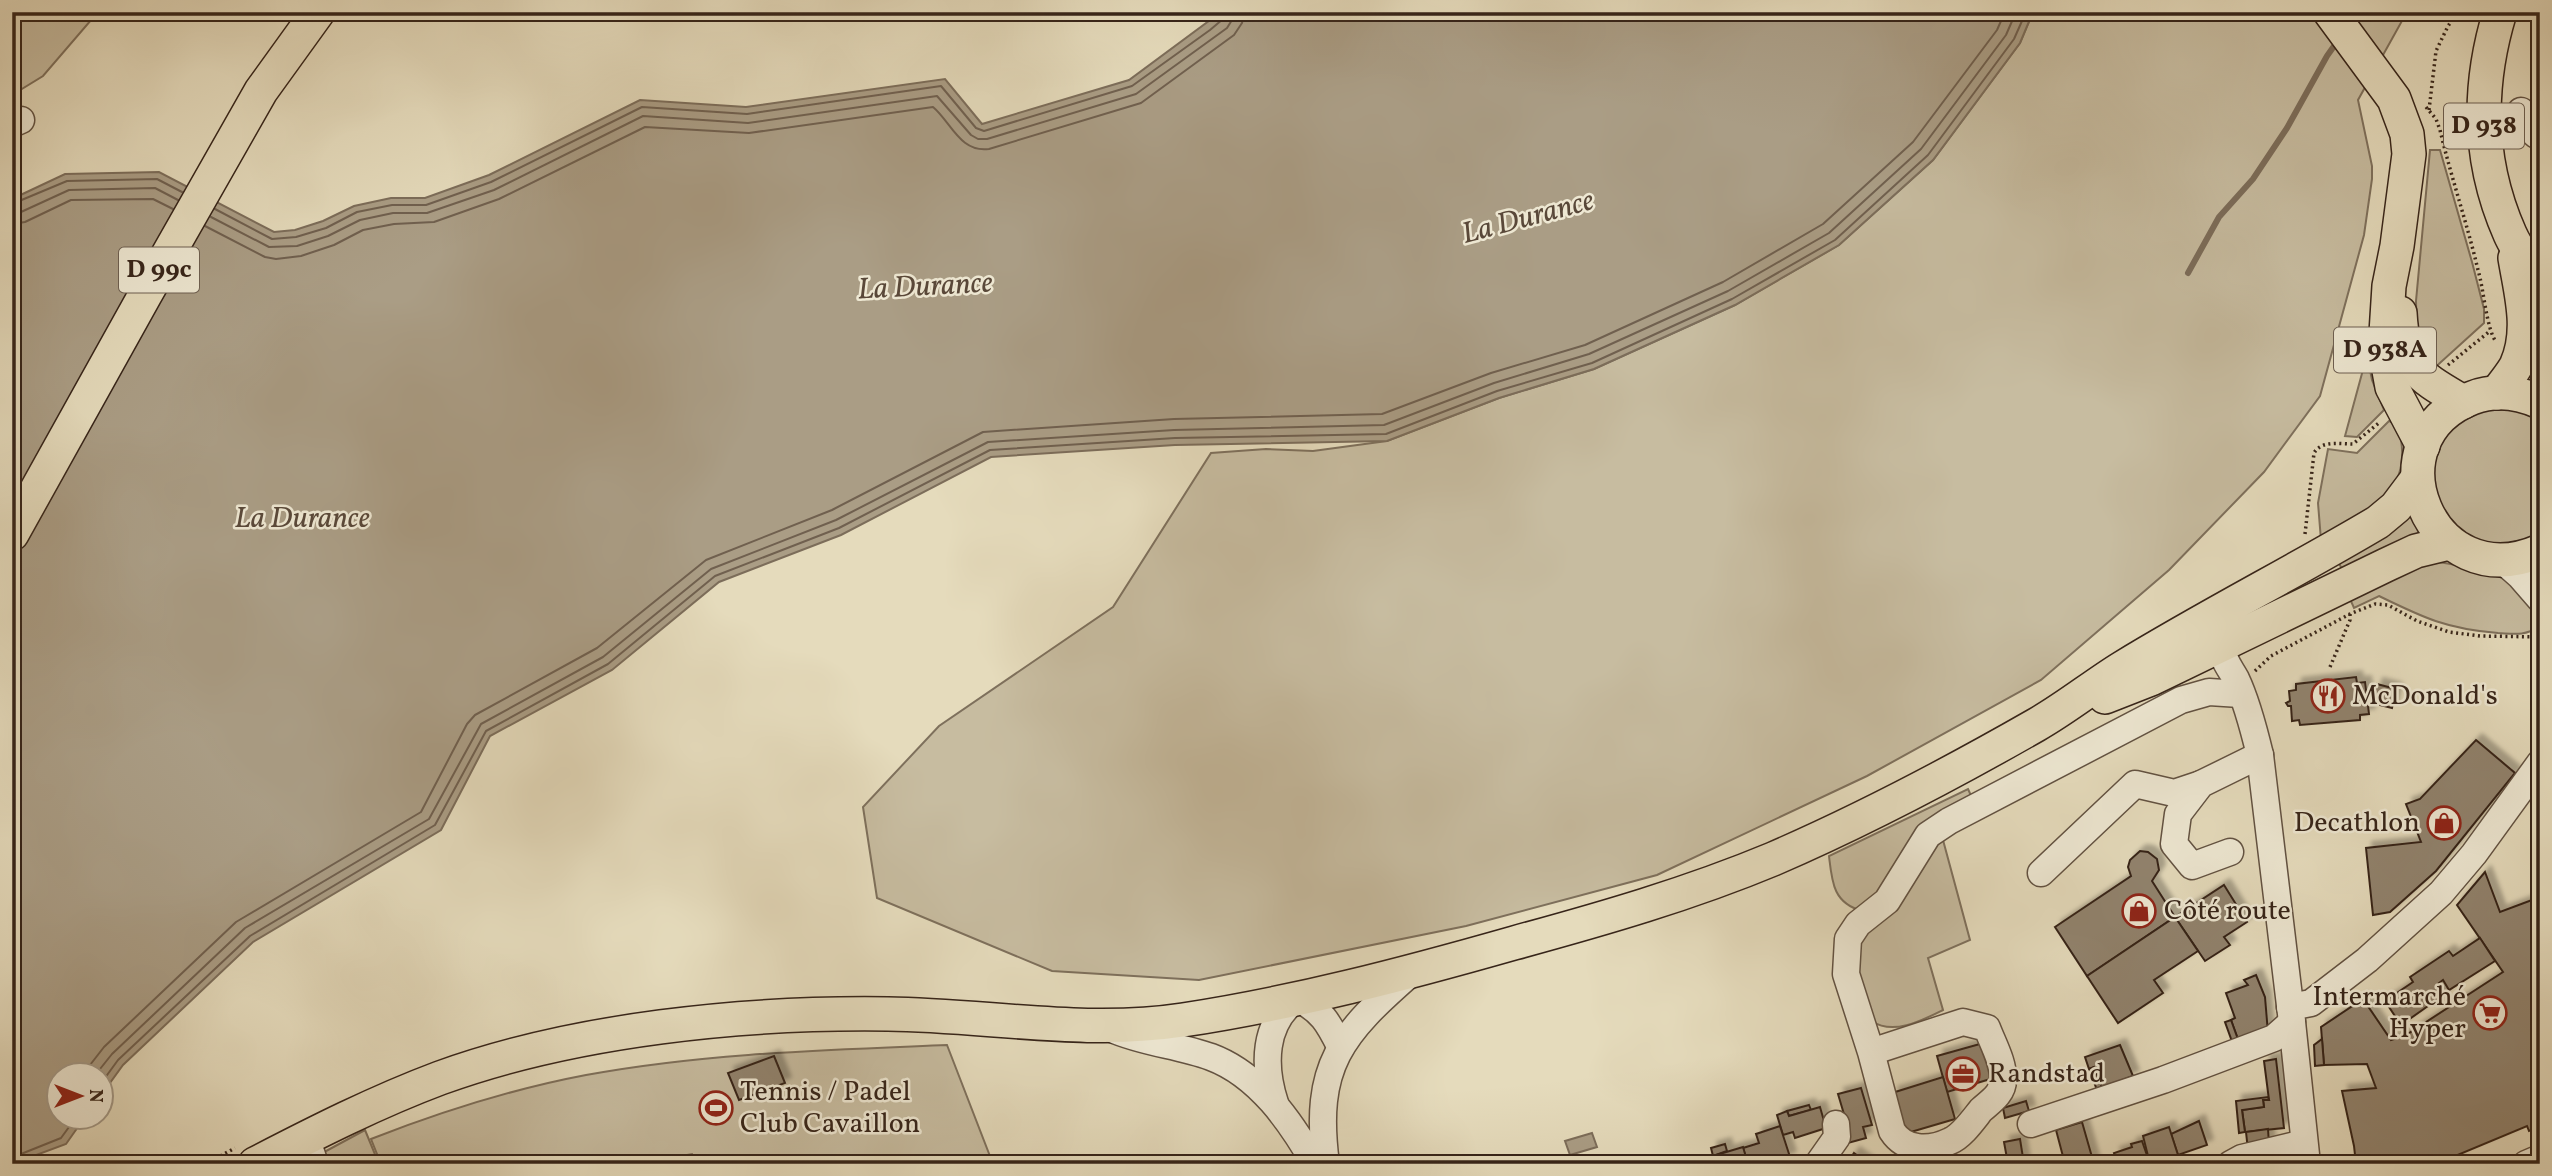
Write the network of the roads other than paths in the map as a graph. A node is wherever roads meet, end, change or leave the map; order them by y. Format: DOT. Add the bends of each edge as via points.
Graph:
graph roads {
  1 [pos="318,12"];
  2 [pos="2330,12"];
  3 [pos="2500,12"];
  4 [pos="2521,111"];
  5 [pos="2540,137"];
  6 [pos="2512,238"];
  7 [pos="2397,246"];
  8 [pos="2540,286"];
  9 [pos="2461,387"];
  10 [pos="2497,393"];
  11 [pos="2540,402"];
  12 [pos="2423,446"];
  13 [pos="2417,479"];
  14 [pos="12,534"];
  15 [pos="2449,543"];
  16 [pos="2540,551"];
  17 [pos="2502,561"];
  18 [pos="2295,570"];
  19 [pos="2540,600"];
  20 [pos="2231,671"];
  21 [pos="2041,722"];
  22 [pos="2260,755"];
  23 [pos="2538,771"];
  24 [pos="2201,785"];
  25 [pos="2230,852"];
  26 [pos="2041,873"];
  27 [pos="1412,972"];
  28 [pos="1297,998"];
  29 [pos="2291,1014"];
  30 [pos="1107,1027"];
  31 [pos="1339,1046"];
  32 [pos="1871,1052"];
  33 [pos="1275,1103"];
  34 [pos="1836,1124"];
  35 [pos="2031,1124"];
  36 [pos="311,1151"];
  37 [pos="2305,1153"];
  38 [pos="246,1155"];
  39 [pos="2540,1158"];
  40 [pos="1315,1164"];
  41 [pos="1326,1164"];
  42 [pos="1818,1164"];
  43 [pos="2231,1164"];
  44 [pos="2526,1164"];
  1 -- 14 [label="main road, D 99c" via="261,91"];
  2 -- 7 [label="main road, D 938A" via="2383,82 2402,116 2409,154"];
  3 -- 6 [label="main road, D 938" via="2487,64 2483,110 2491,178"];
  4 -- 5 [label="street"];
  6 -- 8 [label="main road, D 938"];
  6 -- 10 [label="main road, D 938" via="2524,333 2514,369"];
  7 -- 9 [label="main road, D 938A" via="2400,318 2410,358 2428,382"];
  7 -- 12 [label="main road, D 938A" via="2385,320 2387,371"];
  9 -- 10 [label="main road" via="2479,395"];
  9 -- 12 [label="main road"];
  10 -- 11 [label="main road"];
  12 -- 13 [label="main road"];
  13 -- 15 [label="main road" via="2426,514"];
  13 -- 18 [label="main road" via="2378,522"];
  15 -- 17 [label="main road" via="2465,553"];
  15 -- 20 [label="main road" via="2406,556 2259,628"];
  16 -- 17 [label="main road"];
  17 -- 19 [label="street"];
  18 -- 20 [label="street" via="2263,601 2232,622 2224,634"];
  18 -- 21 [label="main road" via="2122,668"];
  20 -- 21 [label="main road" via="2173,669"];
  20 -- 22 [label="street"];
  20 -- 32 [label="street" via="2208,692 2181,699 1928,835 1886,901 1858,923 1848,939 1846,975"];
  21 -- 27 [label="main road" via="1810,842 1741,872 1633,910"];
  22 -- 24 [label="street"];
  22 -- 29 [label="street"];
  23 -- 29 [label="street" via="2441,893 2367,960"];
  24 -- 25 [label="street" via="2178,814 2175,844 2192,866"];
  24 -- 26 [label="street" via="2174,793 2135,784"];
  27 -- 28 [label="main road"];
  27 -- 31 [label="street" via="1362,1017"];
  28 -- 30 [label="main road" via="1189,1020"];
  28 -- 31 [label="street" via="1327,1021"];
  28 -- 33 [label="street" via="1277,1019 1269,1045 1268,1074"];
  29 -- 35 [label="street" via="2274,1038"];
  29 -- 37 [label="street"];
  30 -- 33 [label="street" via="1212,1058"];
  30 -- 36 [label="main road" via="881,1014 761,1017 672,1026 491,1062 419,1087"];
  31 -- 41 [label="street" via="1322,1108"];
  32 -- 32 [label="street" via="1892,1131 1898,1141 1911,1147 1951,1141 1996,1098 2004,1082 1987,1028 1963,1022"];
  33 -- 40 [label="street"];
  34 -- 42 [label="street" via="1837,1137"];
  36 -- 38 [label="main road"];
  37 -- 43 [label="street" via="2242,1158"];
  39 -- 44 [label="street"];
}
